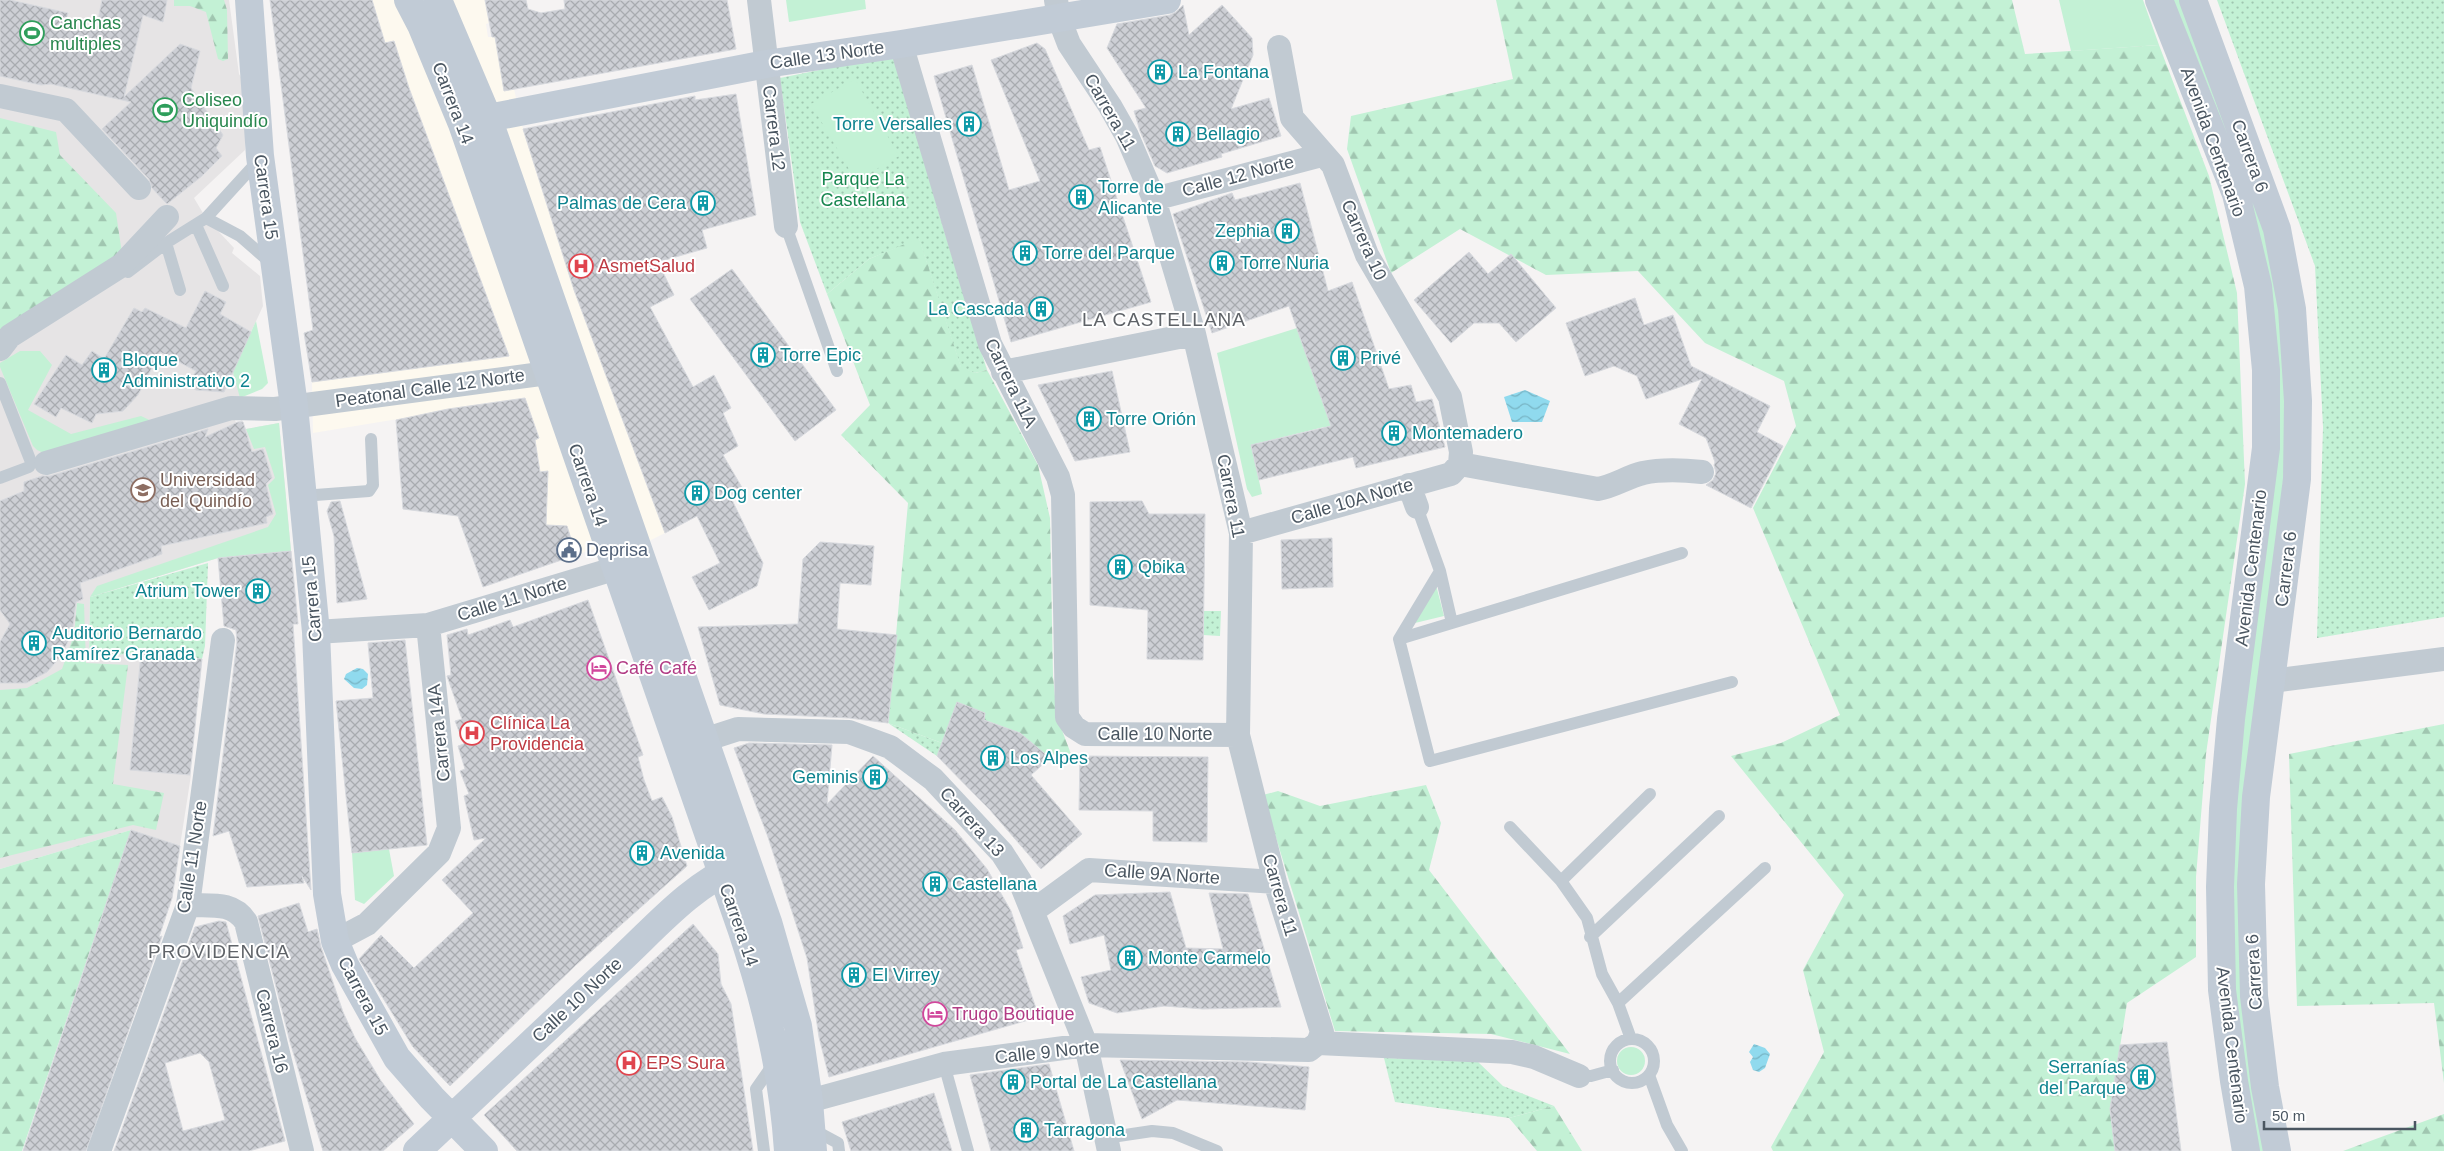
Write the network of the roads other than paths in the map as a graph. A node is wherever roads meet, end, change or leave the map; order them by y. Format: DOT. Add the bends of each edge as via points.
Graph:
graph roads {
  1 [pos="249,0"];
  2 [pos="408,0"];
  3 [pos="438,0"];
  4 [pos="759,0"];
  5 [pos="1167,0"];
  6 [pos="2159,0"];
  7 [pos="2192,0"];
  8 [pos="1058,9"];
  9 [pos="901,44"];
  10 [pos="1279,46"];
  11 [pos="766,64"];
  12 [pos="0,96"];
  13 [pos="488,118"];
  14 [pos="1322,155"];
  15 [pos="260,156"];
  16 [pos="139,188"];
  17 [pos="1154,199"];
  18 [pos="167,217"];
  19 [pos="201,222"];
  20 [pos="786,226"];
  21 [pos="166,243"];
  22 [pos="276,268"];
  23 [pos="223,286"];
  24 [pos="180,290"];
  25 [pos="1194,334"];
  26 [pos="0,349"];
  27 [pos="0,357"];
  28 [pos="837,370"];
  29 [pos="548,372"];
  30 [pos="1003,372"];
  31 [pos="0,383"];
  32 [pos="302,405"];
  33 [pos="371,439"];
  34 [pos="46,463"];
  35 [pos="1460,464"];
  36 [pos="1702,472"];
  37 [pos="0,478"];
  38 [pos="1409,485"];
  39 [pos="302,496"];
  40 [pos="1417,507"];
  41 [pos="1241,533"];
  42 [pos="1682,554"];
  43 [pos="617,568"];
  44 [pos="1440,571"];
  45 [pos="1452,623"];
  46 [pos="428,625"];
  47 [pos="316,632"];
  48 [pos="1399,639"];
  49 [pos="222,640"];
  50 [pos="2444,659"];
  51 [pos="2272,681"];
  52 [pos="1732,682"];
  53 [pos="1074,727"];
  54 [pos="1238,735"];
  55 [pos="704,740"];
  56 [pos="1650,794"];
  57 [pos="1719,816"];
  58 [pos="1510,827"];
  59 [pos="734,867"];
  60 [pos="1765,868"];
  61 [pos="1561,881"];
  62 [pos="1275,882"];
  63 [pos="188,905"];
  64 [pos="1033,911"];
  65 [pos="1590,937"];
  66 [pos="335,941"];
  67 [pos="1618,1002"];
  68 [pos="1631,1039"];
  69 [pos="1318,1043"];
  70 [pos="1086,1045"];
  71 [pos="776,1059"];
  72 [pos="944,1064"];
  73 [pos="1613,1070"];
  74 [pos="1649,1075"];
  75 [pos="1579,1076"];
  76 [pos="809,1101"];
  77 [pos="451,1118"];
  78 [pos="813,1140"];
  79 [pos="1107,1144"];
  80 [pos="99,1151"];
  81 [pos="302,1151"];
  82 [pos="418,1151"];
  83 [pos="484,1151"];
  84 [pos="764,1151"];
  85 [pos="788,1151"];
  86 [pos="839,1151"];
  87 [pos="968,1151"];
  88 [pos="1217,1151"];
  89 [pos="1682,1151"];
  90 [pos="2246,1151"];
  91 [pos="2276,1151"];
  1 -- 15 [label="main road, Carrera 15"];
  2 -- 29 [label="main road, Carrera 14" via="462,124"];
  3 -- 13 [label="main road, Carrera 14"];
  4 -- 11 [label="street, Carrera 12"];
  5 -- 8 [label="main road, Calle 13 Norte"];
  6 -- 90 [label="main road, Avenida Centenario" via="2236,194 2258,286 2266,370 2266,448 2231,719 2220,888 2222,990"];
  7 -- 51 [label="main road, Carrera 6" via="2277,229 2292,309 2298,400 2296,479"];
  8 -- 9 [label="main road, Calle 13 Norte"];
  8 -- 17 [label="street, Carrera 11" via="1069,44 1110,106"];
  9 -- 11 [label="main road, Calle 13 Norte"];
  9 -- 30 [label="street, Carrera 11A" via="990,344"];
  10 -- 14 [label="street, Carrera 10" via="1292,118"];
  11 -- 13 [label="main road, Calle 13 Norte"];
  11 -- 20 [label="street, Carrera 12"];
  12 -- 16 [label="street" via="66,110"];
  13 -- 55 [label="main road, Carrera 14"];
  14 -- 17 [label="street, Calle 12 Norte"];
  14 -- 35 [label="street, Carrera 10" via="1333,165 1367,255 1450,397 1461,452"];
  15 -- 19 [label="lane"];
  15 -- 22 [label="main road, Carrera 15"];
  17 -- 25 [label="street, Carrera 11"];
  18 -- 26 [label="street" via="122,265 17,331"];
  19 -- 21 [label="lane"];
  19 -- 22 [label="lane" via="240,236"];
  19 -- 23 [label="lane"];
  20 -- 28 [label="lane"];
  21 -- 24 [label="lane"];
  21 -- 27 [label="lane" via="113,283 28,332"];
  22 -- 32 [label="main road, Carrera 15"];
  25 -- 30 [label="street"];
  25 -- 41 [label="street, Carrera 11"];
  29 -- 32 [label="street, Peatonal Calle 12 Norte"];
  29 -- 43 [label="main road, Carrera 14"];
  30 -- 53 [label="street, Carrera 11A" via="1058,477 1062,495 1067,717"];
  31 -- 37 [label="lane" via="31,462 29,467"];
  32 -- 34 [label="street, Peatonal Calle 12 Norte" via="275,409 231,408"];
  32 -- 39 [label="main road, Carrera 15"];
  33 -- 39 [label="lane" via="374,485 369,490"];
  35 -- 36 [label="street" via="1598,489 1642,473"];
  35 -- 38 [label="street, Calle 10A Norte" via="1451,474"];
  38 -- 40 [label="street"];
  38 -- 41 [label="street, Calle 10A Norte"];
  39 -- 47 [label="main road, Carrera 15"];
  40 -- 44 [label="lane"];
  41 -- 54 [label="street, Carrera 11"];
  42 -- 45 [label="lane"];
  43 -- 46 [label="street, Calle 11 Norte"];
  43 -- 59 [label="main road, Carrera 14"];
  44 -- 45 [label="lane"];
  44 -- 48 [label="lane"];
  45 -- 48 [label="lane"];
  46 -- 47 [label="street, Calle 11 Norte"];
  46 -- 66 [label="street, Carrera 14A" via="449,828 439,853 367,924"];
  47 -- 66 [label="main road, Carrera 15" via="328,894"];
  48 -- 52 [label="lane" via="1430,760"];
  49 -- 63 [label="street, Calle 11 Norte"];
  50 -- 51 [label="street"];
  51 -- 91 [label="main road, Carrera 6" via="2256,797 2251,884 2254,996"];
  53 -- 54 [label="street, Calle 10 Norte" via="1085,734"];
  54 -- 62 [label="street, Carrera 11"];
  55 -- 59 [label="main road, Carrera 14"];
  55 -- 64 [label="street, Carrera 13" via="738,729 848,732 890,747 933,779 1002,853 1020,881"];
  56 -- 61 [label="lane"];
  57 -- 65 [label="lane"];
  58 -- 61 [label="lane"];
  59 -- 71 [label="main road, Carrera 14"];
  59 -- 76 [label="main road, Carrera 14" via="768,922 793,1009"];
  59 -- 77 [label="main road, Calle 10 Norte" via="682,903"];
  60 -- 67 [label="lane"];
  61 -- 65 [label="lane" via="1586,918"];
  62 -- 64 [label="street, Calle 9A Norte" via="1089,870"];
  62 -- 69 [label="street, Carrera 11" via="1322,1032"];
  63 -- 80 [label="street, Calle 11 Norte"];
  63 -- 81 [label="street, Carrera 16" via="230,907 240,912 246,922"];
  64 -- 70 [label="street, Carrera 13"];
  65 -- 67 [label="lane" via="1602,974"];
  66 -- 77 [label="main road, Carrera 15" via="397,1058"];
  67 -- 68 [label="lane"];
  68 -- 73 [label="lane" via="1614,1049 1611,1056"];
  68 -- 74 [label="lane" via="1642,1041 1650,1048 1654,1061"];
  69 -- 70 [label="street, Calle 9 Norte" via="1309,1050"];
  69 -- 75 [label="street, Calle 9 Norte" via="1512,1052 1534,1057"];
  70 -- 72 [label="street, Calle 9 Norte"];
  70 -- 79 [label="street, Carrera 13"];
  71 -- 84 [label="lane" via="756,1089"];
  71 -- 85 [label="main road, Carrera 14"];
  72 -- 76 [label="street, Calle 9 Norte"];
  72 -- 87 [label="lane"];
  73 -- 74 [label="lane" via="1620,1079 1632,1082 1639,1082"];
  73 -- 75 [label="lane"];
  74 -- 89 [label="lane" via="1667,1125"];
  76 -- 78 [label="main road, Carrera 14"];
  77 -- 82 [label="main road, Calle 10 Norte"];
  77 -- 83 [label="main road, Carrera 15"];
  78 -- 86 [label="lane" via="838,1143"];
  79 -- 88 [label="lane" via="1152,1131 1166,1132"];
}
